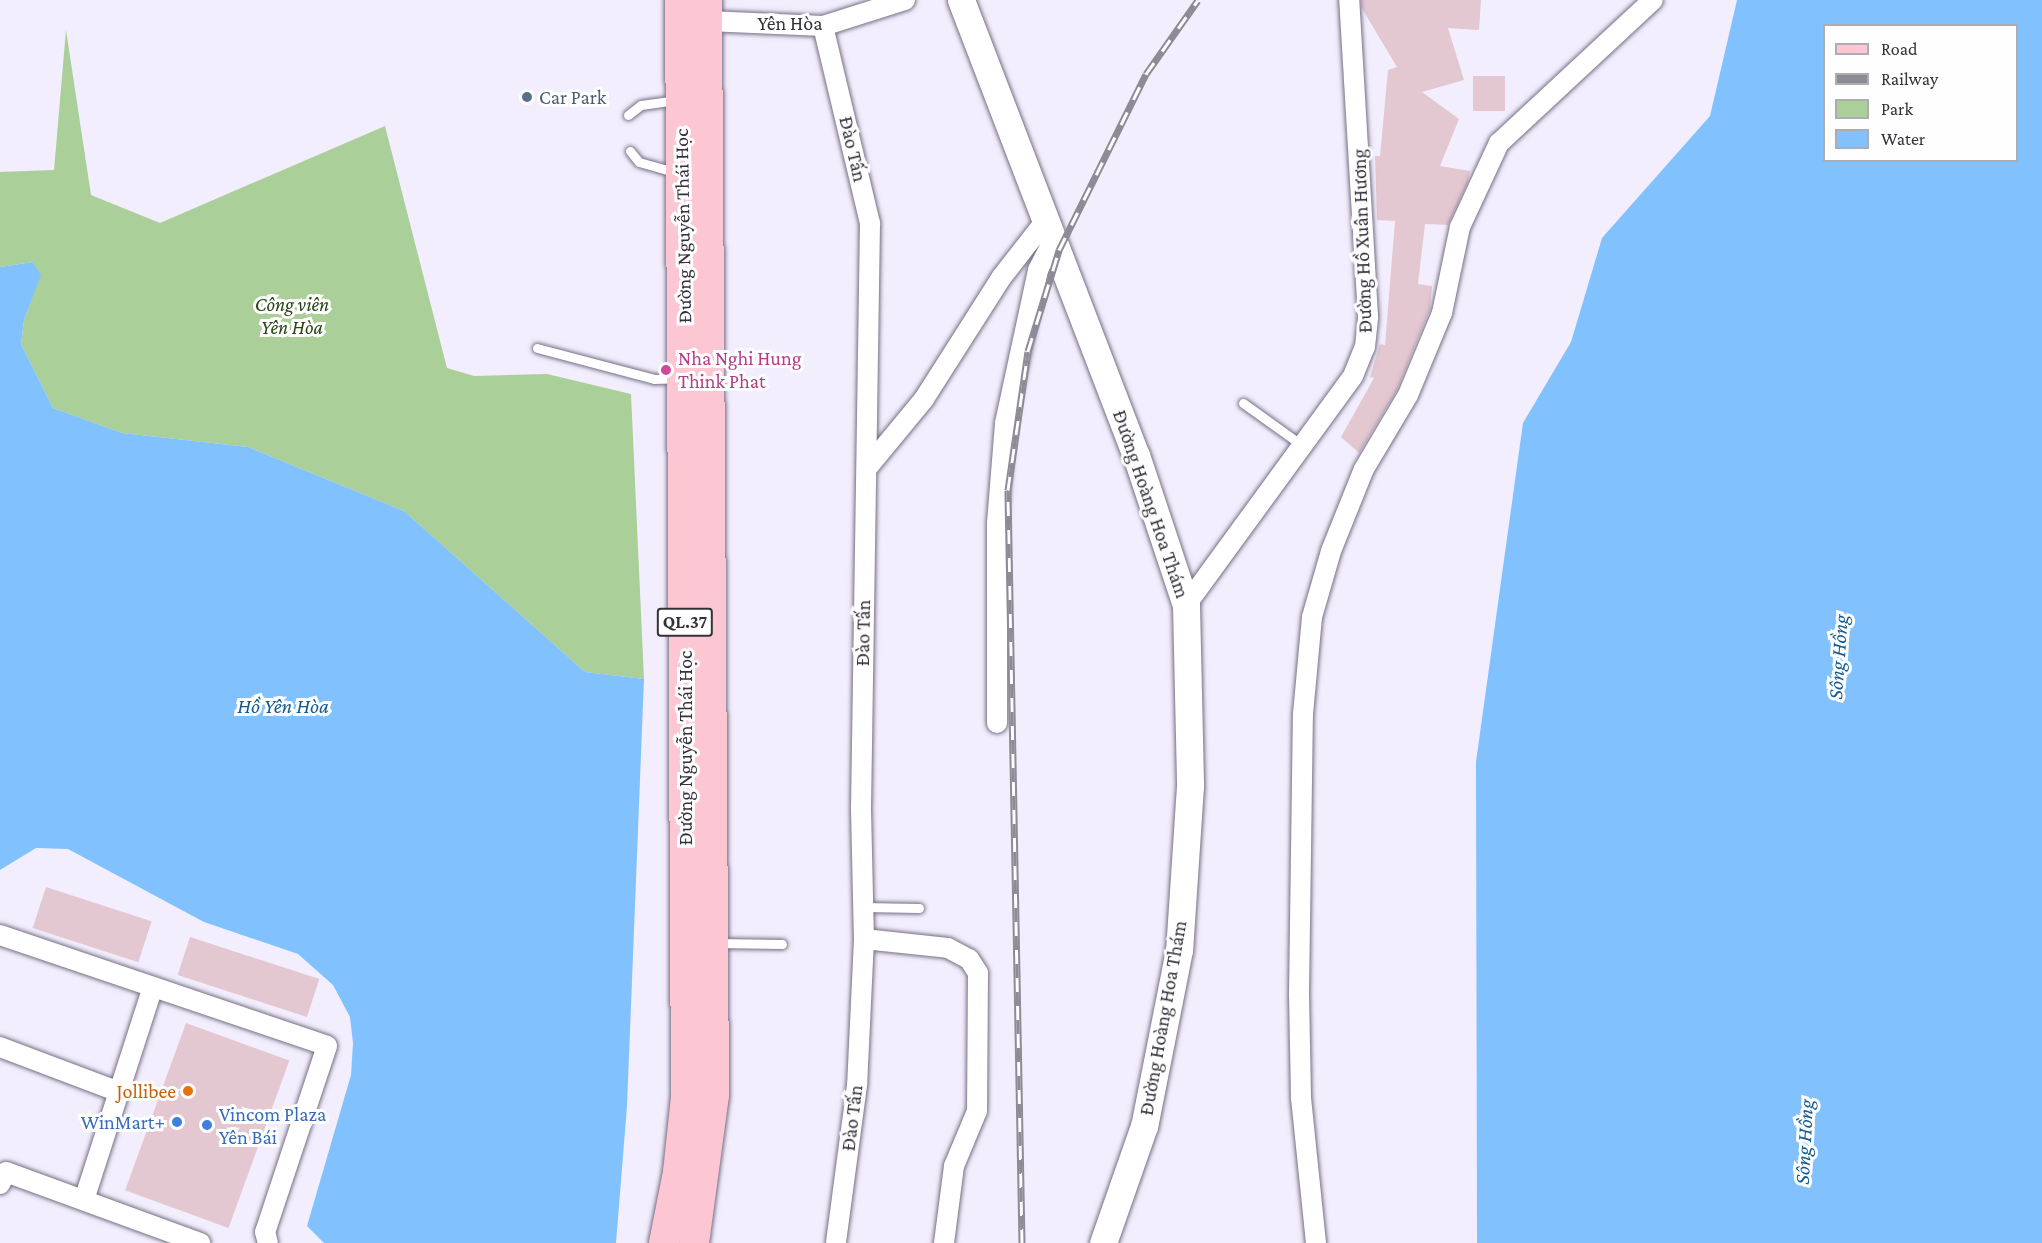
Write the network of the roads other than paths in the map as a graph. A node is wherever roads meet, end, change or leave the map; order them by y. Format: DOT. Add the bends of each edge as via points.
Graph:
graph roads {
  1 [pos="680,0"];
  2 [pos="905,0"];
  3 [pos="961,0"];
  4 [pos="1349,0"];
  5 [pos="1653,0"];
  6 [pos="707,10"];
  7 [pos="823,26"];
  8 [pos="681,100"];
  9 [pos="628,115"];
  10 [pos="630,151"];
  11 [pos="683,175"];
  12 [pos="1051,228"];
  13 [pos="537,348"];
  14 [pos="698,376"];
  15 [pos="1243,403"];
  16 [pos="1303,446"];
  17 [pos="868,467"];
  18 [pos="1186,605"];
  19 [pos="997,723"];
  20 [pos="863,907"];
  21 [pos="918,908"];
  22 [pos="0,935"];
  23 [pos="864,939"];
  24 [pos="714,943"];
  25 [pos="782,944"];
  26 [pos="153,987"];
  27 [pos="0,1047"];
  28 [pos="119,1092"];
  29 [pos="2,1175"];
  30 [pos="84,1200"];
  31 [pos="200,1243"];
  32 [pos="268,1243"];
  33 [pos="664,1243"];
  34 [pos="694,1243"];
  35 [pos="836,1243"];
  36 [pos="944,1243"];
  37 [pos="1103,1243"];
  38 [pos="1316,1243"];
  1 -- 8 [label="main road, Đường Nguyễn Thái Học / QL.37"];
  2 -- 7 [label="street, Yên Hòa"];
  3 -- 12 [label="street, Đường Hoàng Hoa Thám"];
  4 -- 16 [label="street, Đường Hồ Xuân Hương" via="1368,331 1353,376"];
  5 -- 38 [label="street" via="1499,143 1460,227 1442,313 1408,395 1364,469 1331,551 1312,617 1303,714 1299,996 1301,1097"];
  6 -- 7 [label="street, Yên Hòa"];
  6 -- 14 [label="main road, Đường Nguyễn Thái Học / QL.37"];
  7 -- 17 [label="street, Đào Tấn" via="870,223"];
  8 -- 9 [label="lane" via="641,105"];
  8 -- 11 [label="main road, Đường Nguyễn Thái Học / QL.37"];
  10 -- 11 [label="lane" via="639,162"];
  11 -- 14 [label="main road, Đường Nguyễn Thái Học / QL.37"];
  12 -- 17 [label="street" via="1001,278 924,399"];
  12 -- 18 [label="street, Đường Hoàng Hoa Thám" via="1136,455"];
  12 -- 19 [label="street" via="1038,270 1005,423 997,523"];
  13 -- 14 [label="lane" via="654,379"];
  14 -- 24 [label="main road, Đường Nguyễn Thái Học / QL.37"];
  14 -- 33 [label="main road, Đường Nguyễn Thái Học / QL.37" via="686,1097 678,1172"];
  15 -- 16 [label="lane"];
  16 -- 18 [label="street, Đường Hồ Xuân Hương"];
  17 -- 20 [label="street, Đào Tấn" via="863,599"];
  18 -- 37 [label="street, Đường Hoàng Hoa Thám" via="1190,786 1179,950 1144,1126"];
  20 -- 21 [label="lane"];
  20 -- 23 [label="street, Đào Tấn"];
  22 -- 26 [label="street"];
  23 -- 35 [label="street, Đào Tấn" via="857,1085"];
  23 -- 36 [label="street" via="948,948 969,959 978,973 977,1111 954,1166"];
  24 -- 25 [label="lane"];
  24 -- 34 [label="main road, Đường Nguyễn Thái Học / QL.37" via="714,1096"];
  26 -- 28 [label="street"];
  26 -- 32 [label="street" via="327,1046 265,1232"];
  27 -- 28 [label="street"];
  28 -- 30 [label="street"];
  29 -- 30 [label="street"];
  30 -- 31 [label="street"];
}
